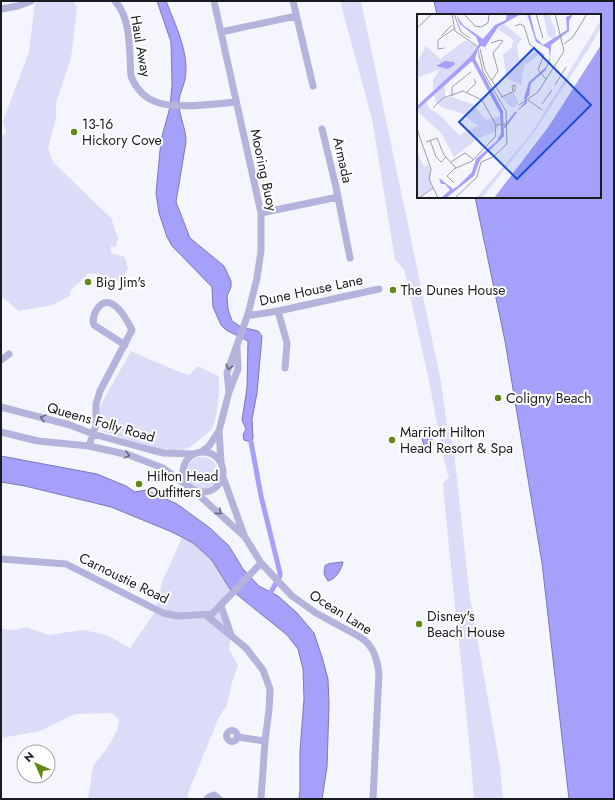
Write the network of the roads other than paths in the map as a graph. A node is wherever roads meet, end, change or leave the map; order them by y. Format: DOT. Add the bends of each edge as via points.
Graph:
graph roads {
  1 [pos="31,1"];
  2 [pos="115,1"];
  3 [pos="214,1"];
  4 [pos="293,1"];
  5 [pos="1,9"];
  6 [pos="296,16"];
  7 [pos="221,32"];
  8 [pos="313,86"];
  9 [pos="236,102"];
  10 [pos="322,129"];
  11 [pos="338,197"];
  12 [pos="261,213"];
  13 [pos="350,258"];
  14 [pos="379,289"];
  15 [pos="278,311"];
  16 [pos="248,314"];
  17 [pos="125,345"];
  18 [pos="9,354"];
  19 [pos="1,360"];
  20 [pos="285,368"];
  21 [pos="1,407"];
  22 [pos="219,431"];
  23 [pos="1,432"];
  24 [pos="94,434"];
  25 [pos="89,446"];
  26 [pos="198,453"];
  27 [pos="222,470"];
  28 [pos="191,488"];
  29 [pos="245,537"];
  30 [pos="1,559"];
  31 [pos="261,563"];
  32 [pos="221,606"];
  33 [pos="206,615"];
  34 [pos="231,635"];
  35 [pos="237,737"];
  36 [pos="265,741"];
  37 [pos="208,799"];
  38 [pos="219,799"];
  39 [pos="261,799"];
  40 [pos="373,799"];
  1 -- 5 [label="street"];
  2 -- 9 [label="street, Haul Away" via="126,19 131,76 134,84 148,98 159,103 182,105"];
  3 -- 7 [label="street, Mooring Buoy"];
  4 -- 6 [label="street"];
  6 -- 7 [label="street"];
  6 -- 8 [label="street"];
  7 -- 9 [label="street, Mooring Buoy"];
  9 -- 12 [label="street, Mooring Buoy"];
  10 -- 11 [label="street, Armada"];
  11 -- 12 [label="street, Armada"];
  11 -- 13 [label="street, Armada"];
  12 -- 16 [label="street, Mooring Buoy" via="261,251"];
  14 -- 15 [label="street, Dune House Lane"];
  15 -- 16 [label="street, Dune House Lane"];
  15 -- 20 [label="street" via="287,343"];
  16 -- 22 [label="street, Mooring Buoy" via="227,373 229,392"];
  17 -- 17 [label="street" via="132,330 127,320 112,304 102,304 93,315 94,325"];
  17 -- 24 [label="street" via="100,391 96,404"];
  18 -- 19 [label="street"];
  24 -- 21 [label="street, Queens Folly Road, one-way"];
  22 -- 26 [label="street, Mooring Buoy" via="209,446"];
  22 -- 27 [label="street, Mooring Buoy"];
  23 -- 25 [label="street, Queens Folly Road" via="38,441"];
  24 -- 25 [label="street"];
  24 -- 26 [label="street, Queens Folly Road" via="158,452"];
  25 -- 28 [label="street, Queens Folly Road, one-way" via="153,463"];
  26 -- 27 [label="street" via="213,455 220,462"];
  26 -- 28 [label="street" via="185,462 183,469 184,481"];
  27 -- 28 [label="street" via="219,483 211,490 202,492"];
  27 -- 29 [label="street, Ocean Lane"];
  28 -- 29 [label="street, Ocean Lane, one-way"];
  29 -- 31 [label="street, Ocean Lane"];
  30 -- 33 [label="street, Carnoustie Road" via="66,564 163,613 177,616"];
  31 -- 32 [label="street, Carnoustie Road"];
  31 -- 40 [label="street, Ocean Lane" via="296,599 366,640 375,654 379,673"];
  32 -- 33 [label="street, Carnoustie Road" via="212,614"];
  32 -- 34 [label="street"];
  33 -- 34 [label="street"];
  34 -- 36 [label="street" via="246,648 263,670 270,689"];
  35 -- 36 [label="street"];
  36 -- 39 [label="street"];
  37 -- 38 [label="street" via="214,795"];
}
